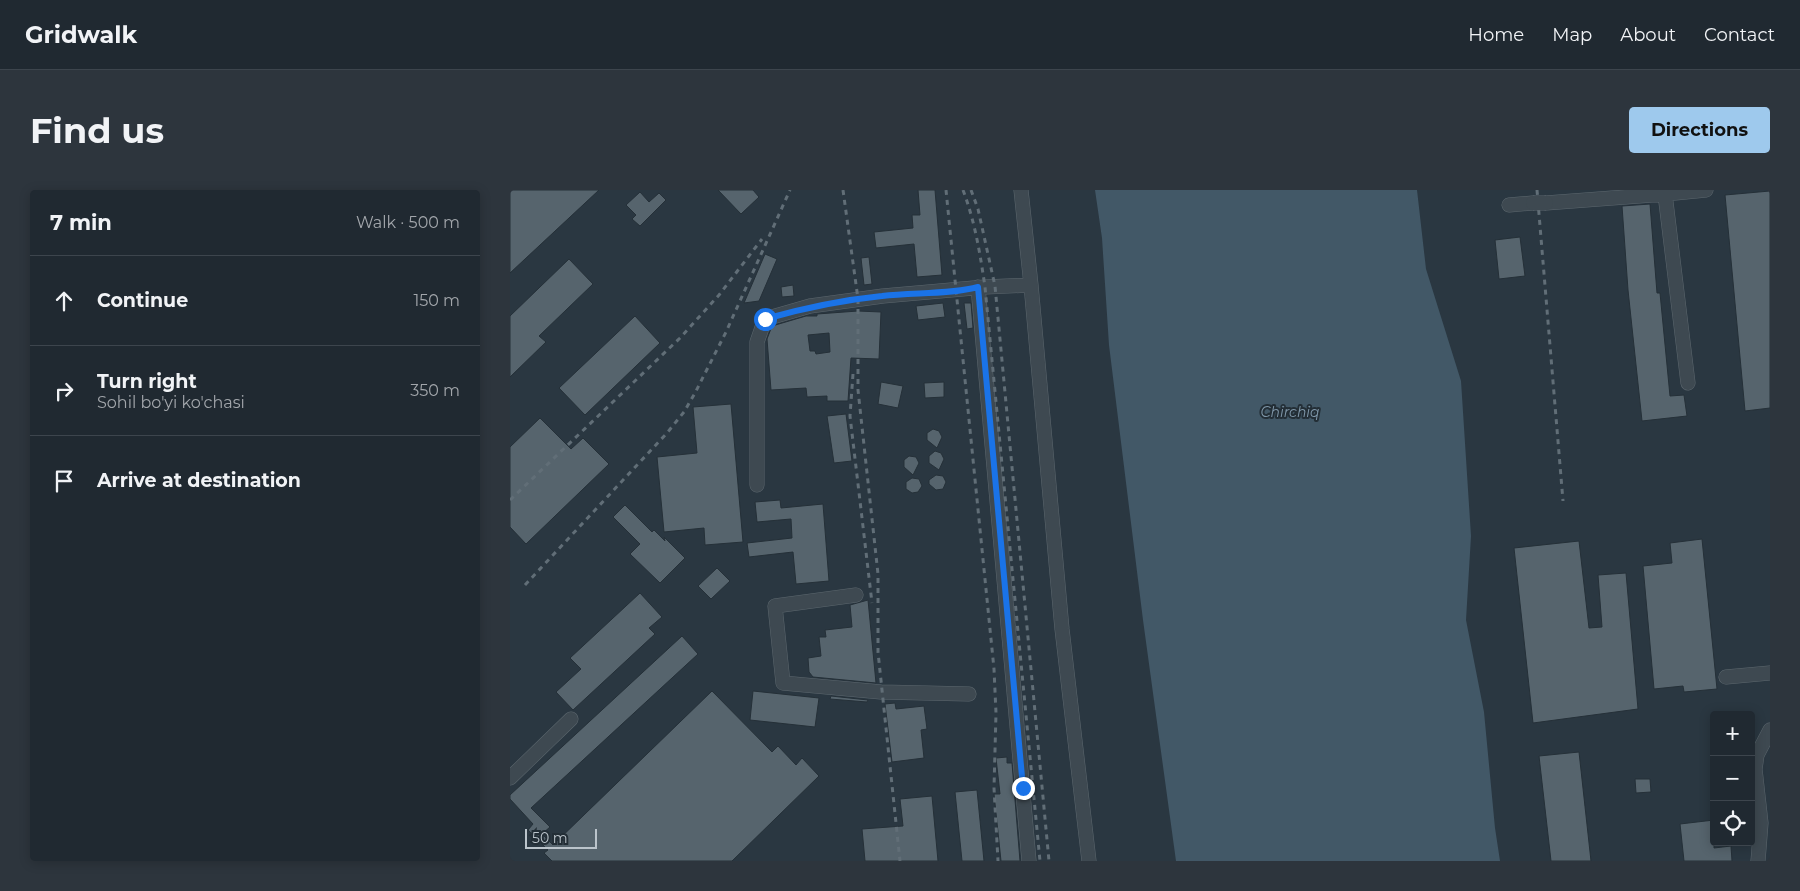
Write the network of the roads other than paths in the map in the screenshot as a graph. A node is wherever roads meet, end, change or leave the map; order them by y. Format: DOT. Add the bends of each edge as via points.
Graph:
graph roads {
  1 [pos="1021,190"];
  2 [pos="1700,190"];
  3 [pos="1706,190"];
  4 [pos="1665,194"];
  5 [pos="1509,205"];
  6 [pos="1031,285"];
  7 [pos="978,287"];
  8 [pos="1688,383"];
  9 [pos="757,485"];
  10 [pos="856,595"];
  11 [pos="1770,673"];
  12 [pos="1726,677"];
  13 [pos="969,694"];
  14 [pos="571,719"];
  15 [pos="1770,730"];
  16 [pos="510,778"];
  17 [pos="1029,861"];
  18 [pos="1089,861"];
  19 [pos="1758,861"];
  1 -- 6 [label="street"];
  2 -- 3 [label="street"];
  2 -- 4 [label="street"];
  4 -- 5 [label="street"];
  4 -- 8 [label="street"];
  6 -- 7 [label="street"];
  6 -- 18 [label="street" via="1062,628"];
  7 -- 9 [label="street" via="820,305 765,319 756,342"];
  7 -- 17 [label="street"];
  10 -- 13 [label="street" via="775,606 783,683 881,692"];
  11 -- 12 [label="street"];
  14 -- 16 [label="street"];
  15 -- 19 [label="street" via="1757,755 1755,769 1761,823"];
}
